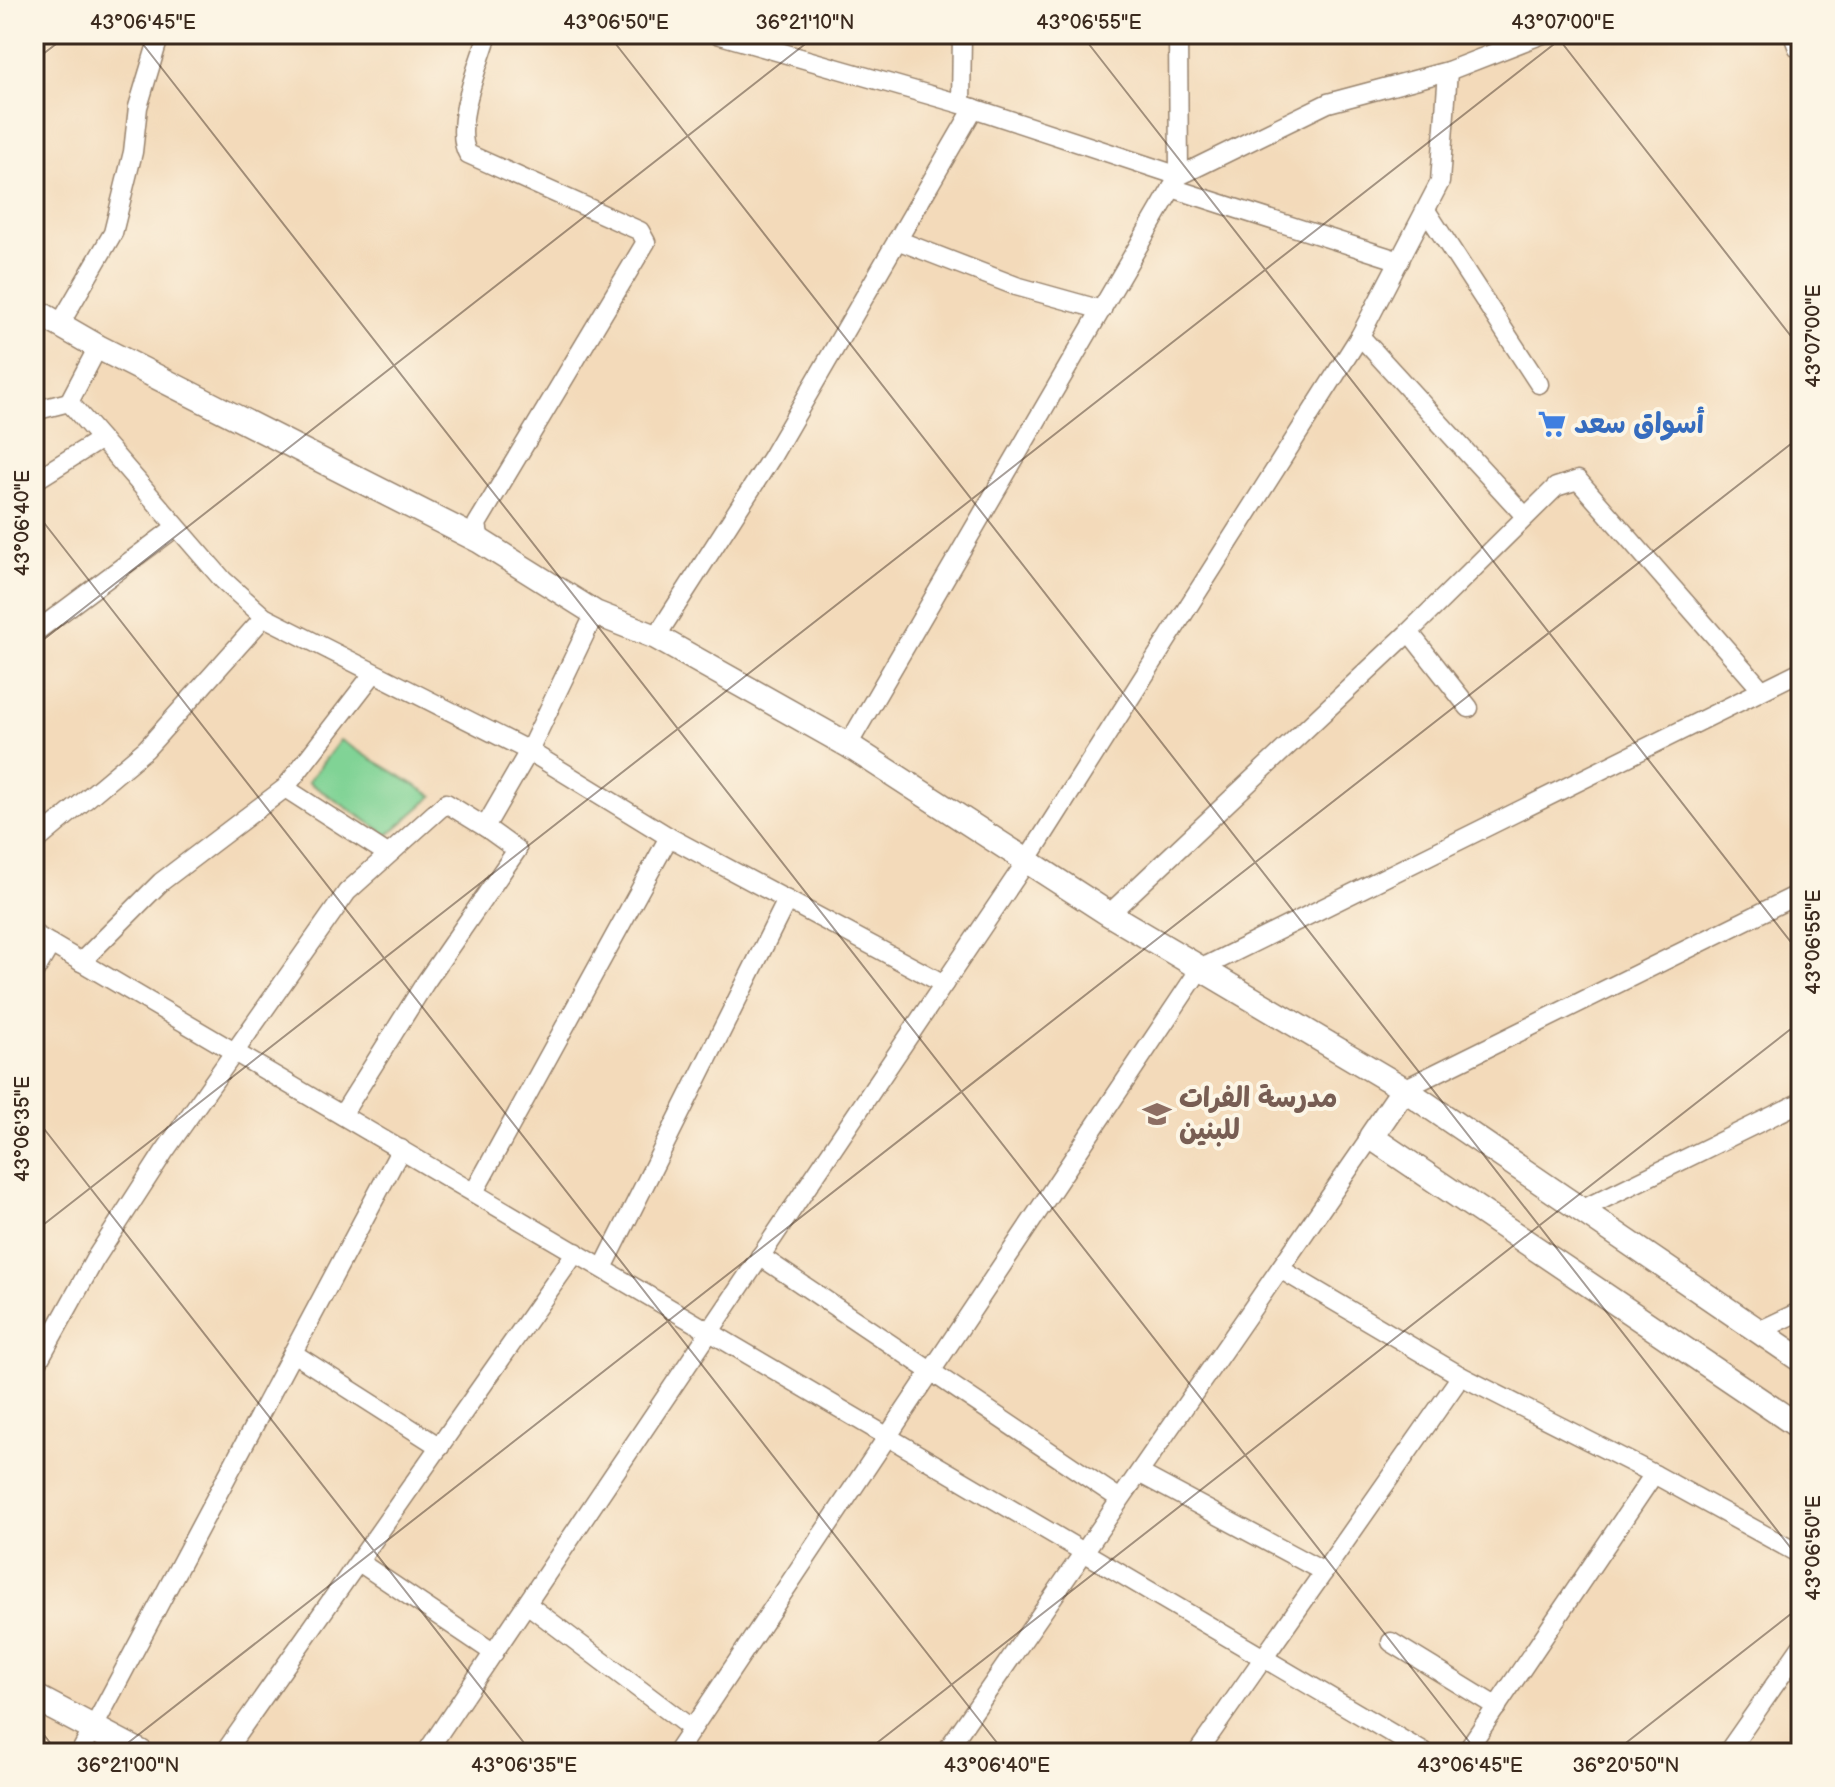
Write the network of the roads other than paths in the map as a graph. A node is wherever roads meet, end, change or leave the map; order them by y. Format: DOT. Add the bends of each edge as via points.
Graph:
graph roads {
  1 [pos="160,34"];
  2 [pos="488,34"];
  3 [pos="717,34"];
  4 [pos="962,34"];
  5 [pos="1178,34"];
  6 [pos="1543,34"];
  7 [pos="1797,34"];
  8 [pos="742,37"];
  9 [pos="1801,45"];
  10 [pos="1448,71"];
  11 [pos="968,106"];
  12 [pos="1176,182"];
  13 [pos="1427,212"];
  14 [pos="897,240"];
  15 [pos="1400,261"];
  16 [pos="34,310"];
  17 [pos="1102,310"];
  18 [pos="60,324"];
  19 [pos="1360,336"];
  20 [pos="98,347"];
  21 [pos="1539,384"];
  22 [pos="69,402"];
  23 [pos="34,411"];
  24 [pos="101,439"];
  25 [pos="34,481"];
  26 [pos="1525,516"];
  27 [pos="176,527"];
  28 [pos="480,541"];
  29 [pos="595,613"];
  30 [pos="264,617"];
  31 [pos="1409,632"];
  32 [pos="34,633"];
  33 [pos="656,637"];
  34 [pos="1801,671"];
  35 [pos="373,674"];
  36 [pos="1761,689"];
  37 [pos="1469,708"];
  38 [pos="848,745"];
  39 [pos="529,751"];
  40 [pos="285,788"];
  41 [pos="485,827"];
  42 [pos="669,837"];
  43 [pos="34,843"];
  44 [pos="386,853"];
  45 [pos="1026,862"];
  46 [pos="1801,893"];
  47 [pos="787,900"];
  48 [pos="1109,914"];
  49 [pos="34,934"];
  50 [pos="51,944"];
  51 [pos="81,962"];
  52 [pos="1200,969"];
  53 [pos="34,973"];
  54 [pos="944,984"];
  55 [pos="232,1052"];
  56 [pos="1404,1089"];
  57 [pos="1801,1102"];
  58 [pos="342,1115"];
  59 [pos="1371,1137"];
  60 [pos="401,1149"];
  61 [pos="474,1192"];
  62 [pos="1581,1210"];
  63 [pos="576,1252"];
  64 [pos="760,1256"];
  65 [pos="603,1268"];
  66 [pos="1280,1269"];
  67 [pos="1801,1311"];
  68 [pos="1759,1331"];
  69 [pos="710,1332"];
  70 [pos="293,1353"];
  71 [pos="1801,1360"];
  72 [pos="34,1369"];
  73 [pos="931,1371"];
  74 [pos="1461,1376"];
  75 [pos="1801,1428"];
  76 [pos="887,1436"];
  77 [pos="440,1447"];
  78 [pos="1139,1473"];
  79 [pos="1654,1474"];
  80 [pos="1120,1499"];
  81 [pos="1083,1552"];
  82 [pos="1801,1555"];
  83 [pos="359,1562"];
  84 [pos="1324,1572"];
  85 [pos="527,1604"];
  86 [pos="1391,1642"];
  87 [pos="1801,1647"];
  88 [pos="494,1653"];
  89 [pos="1264,1658"];
  90 [pos="34,1697"];
  91 [pos="1497,1707"];
  92 [pos="94,1729"];
  93 [pos="692,1729"];
  94 [pos="431,1752"];
  95 [pos="80,1753"];
  96 [pos="140,1753"];
  97 [pos="224,1753"];
  98 [pos="676,1753"];
  99 [pos="945,1753"];
  100 [pos="1197,1753"];
  101 [pos="1425,1753"];
  102 [pos="1465,1753"];
  103 [pos="1727,1753"];
  1 -- 18 [label="street" via="138,107 113,233"];
  2 -- 28 [label="street" via="462,125 462,145 468,154 640,231 646,242 477,524"];
  3 -- 8 [label="street"];
  4 -- 11 [label="street"];
  5 -- 12 [label="street"];
  6 -- 10 [label="street"];
  7 -- 9 [label="main road"];
  8 -- 11 [label="street"];
  10 -- 12 [label="street" via="1328,103"];
  10 -- 13 [label="street" via="1440,182"];
  11 -- 12 [label="street"];
  11 -- 14 [label="street"];
  12 -- 15 [label="street"];
  12 -- 17 [label="street"];
  13 -- 15 [label="street"];
  13 -- 21 [label="street"];
  14 -- 17 [label="street" via="1016,286"];
  14 -- 33 [label="street" via="768,463"];
  15 -- 19 [label="street"];
  16 -- 18 [label="street"];
  17 -- 38 [label="street"];
  18 -- 20 [label="street"];
  19 -- 26 [label="street"];
  19 -- 45 [label="street"];
  20 -- 22 [label="street"];
  20 -- 28 [label="street"];
  22 -- 23 [label="street"];
  22 -- 24 [label="street"];
  24 -- 25 [label="street"];
  24 -- 27 [label="street"];
  26 -- 31 [label="street"];
  26 -- 36 [label="street" via="1556,487 1578,480"];
  27 -- 30 [label="street"];
  27 -- 32 [label="street"];
  28 -- 29 [label="street"];
  29 -- 33 [label="street"];
  29 -- 39 [label="street"];
  30 -- 35 [label="street"];
  30 -- 43 [label="street" via="146,749"];
  31 -- 37 [label="street"];
  31 -- 48 [label="street"];
  33 -- 38 [label="street"];
  34 -- 36 [label="street"];
  35 -- 39 [label="street"];
  35 -- 40 [label="street"];
  36 -- 52 [label="street"];
  38 -- 45 [label="street"];
  39 -- 41 [label="street"];
  39 -- 42 [label="street"];
  40 -- 44 [label="street"];
  40 -- 51 [label="street" via="161,882"];
  41 -- 44 [label="street" via="446,803"];
  41 -- 58 [label="street" via="517,850"];
  42 -- 47 [label="street"];
  42 -- 61 [label="street"];
  44 -- 55 [label="street" via="347,892"];
  45 -- 48 [label="street"];
  45 -- 54 [label="street"];
  46 -- 56 [label="street"];
  47 -- 54 [label="street"];
  47 -- 65 [label="street"];
  48 -- 52 [label="street"];
  49 -- 50 [label="street"];
  50 -- 51 [label="street"];
  50 -- 53 [label="street"];
  51 -- 55 [label="street"];
  52 -- 56 [label="street"];
  52 -- 73 [label="street"];
  54 -- 64 [label="street"];
  55 -- 58 [label="street"];
  55 -- 72 [label="street" via="95,1259"];
  56 -- 59 [label="street"];
  56 -- 62 [label="street"];
  57 -- 62 [label="street"];
  58 -- 60 [label="street"];
  59 -- 66 [label="street"];
  59 -- 75 [label="street"];
  60 -- 61 [label="street"];
  60 -- 70 [label="street"];
  61 -- 63 [label="street"];
  62 -- 68 [label="street"];
  63 -- 65 [label="street"];
  63 -- 77 [label="street"];
  64 -- 69 [label="street"];
  64 -- 73 [label="street"];
  65 -- 69 [label="street"];
  66 -- 74 [label="street"];
  66 -- 78 [label="street"];
  67 -- 68 [label="street"];
  68 -- 71 [label="street"];
  69 -- 76 [label="street"];
  69 -- 85 [label="street"];
  70 -- 77 [label="street"];
  70 -- 92 [label="street"];
  73 -- 76 [label="street"];
  73 -- 80 [label="street"];
  74 -- 79 [label="street"];
  74 -- 84 [label="street"];
  76 -- 81 [label="street"];
  76 -- 93 [label="street"];
  77 -- 83 [label="street"];
  78 -- 80 [label="street"];
  78 -- 84 [label="street"];
  79 -- 82 [label="street"];
  79 -- 91 [label="street"];
  80 -- 81 [label="street"];
  81 -- 89 [label="street"];
  81 -- 99 [label="street"];
  83 -- 88 [label="street"];
  83 -- 97 [label="street"];
  84 -- 89 [label="street"];
  85 -- 88 [label="street"];
  85 -- 93 [label="street"];
  86 -- 91 [label="street"];
  87 -- 103 [label="street"];
  88 -- 94 [label="street"];
  89 -- 100 [label="street"];
  89 -- 101 [label="street"];
  90 -- 92 [label="main road"];
  91 -- 102 [label="street"];
  92 -- 95 [label="street"];
  92 -- 96 [label="main road"];
  93 -- 98 [label="street"];
}
